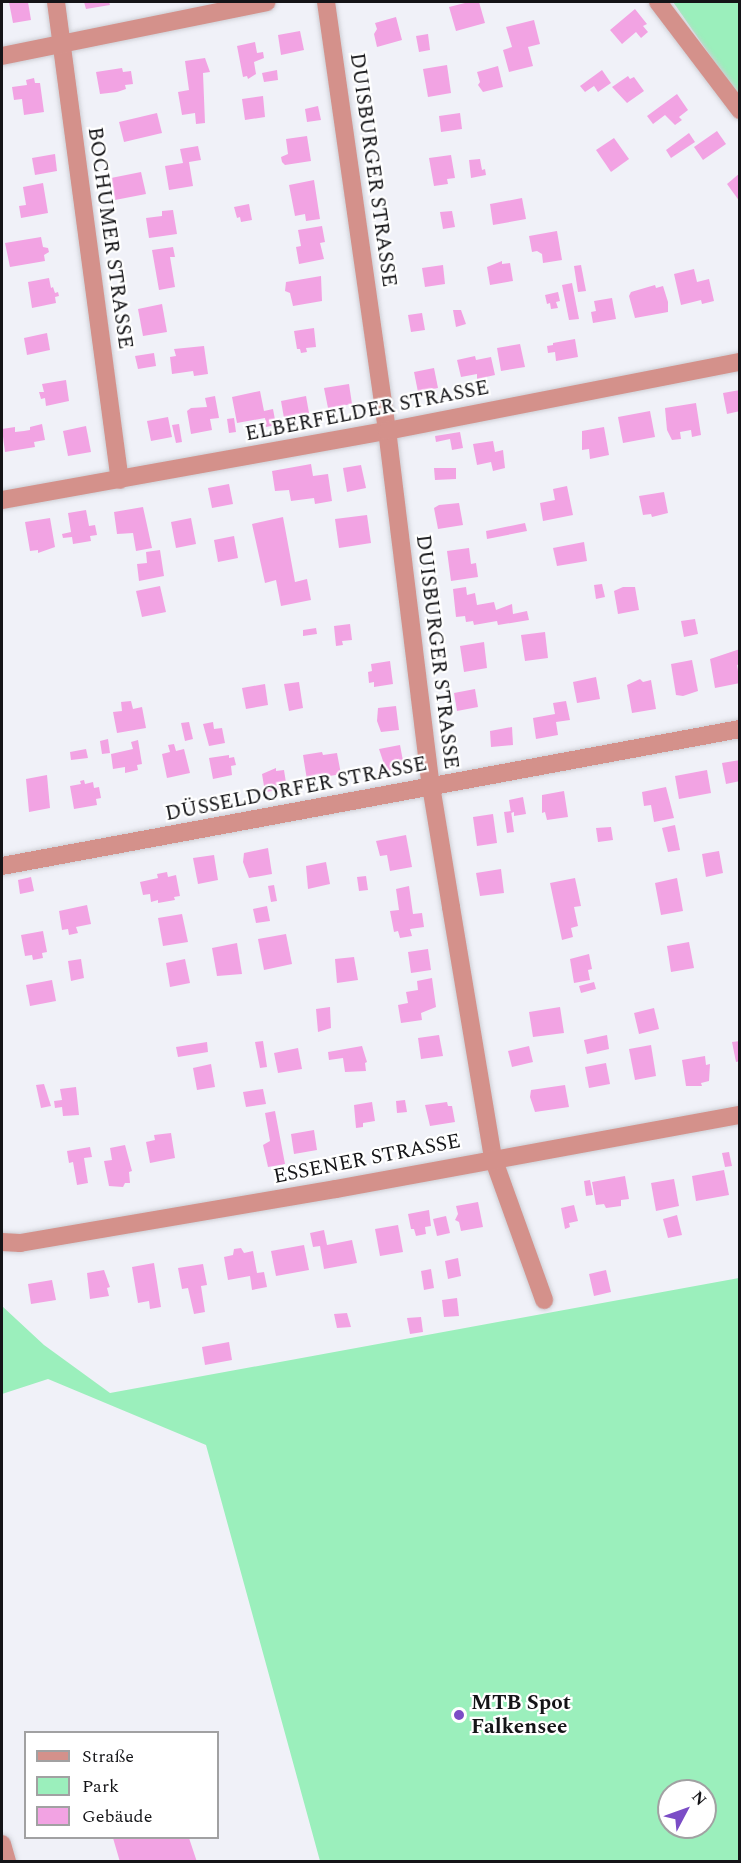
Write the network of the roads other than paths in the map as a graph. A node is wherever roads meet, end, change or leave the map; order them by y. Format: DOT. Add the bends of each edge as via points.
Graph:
graph roads {
  1 [pos="56,2"];
  2 [pos="267,2"];
  3 [pos="326,2"];
  4 [pos="658,2"];
  5 [pos="62,45"];
  6 [pos="2,56"];
  7 [pos="740,110"];
  8 [pos="740,362"];
  9 [pos="387,431"];
  10 [pos="120,480"];
  11 [pos="2,500"];
  12 [pos="740,729"];
  13 [pos="431,786"];
  14 [pos="2,866"];
  15 [pos="740,1115"];
  16 [pos="493,1158"];
  17 [pos="2,1242"];
  18 [pos="544,1300"];
  19 [pos="2,1844"];
  20 [pos="7,1862"];
  1 -- 5 [label="street, BOCHUMER STRASSE"];
  2 -- 5 [label="street"];
  3 -- 9 [label="street, DUISBURGER STRASSE"];
  4 -- 7 [label="street"];
  5 -- 6 [label="street"];
  5 -- 10 [label="street, BOCHUMER STRASSE"];
  8 -- 9 [label="street, ELBERFELDER STRASSE"];
  9 -- 10 [label="street, ELBERFELDER STRASSE"];
  9 -- 13 [label="street, DUISBURGER STRASSE"];
  10 -- 11 [label="street, ELBERFELDER STRASSE"];
  12 -- 13 [label="street, DÜSSELDORFER STRASSE"];
  13 -- 14 [label="street, DÜSSELDORFER STRASSE"];
  13 -- 16 [label="street, DUISBURGER STRASSE"];
  15 -- 16 [label="street, ESSENER STRASSE"];
  16 -- 17 [label="street, ESSENER STRASSE" via="21,1243"];
  16 -- 18 [label="street, DUISBURGER STRASSE"];
  19 -- 20 [label="street"];
}
